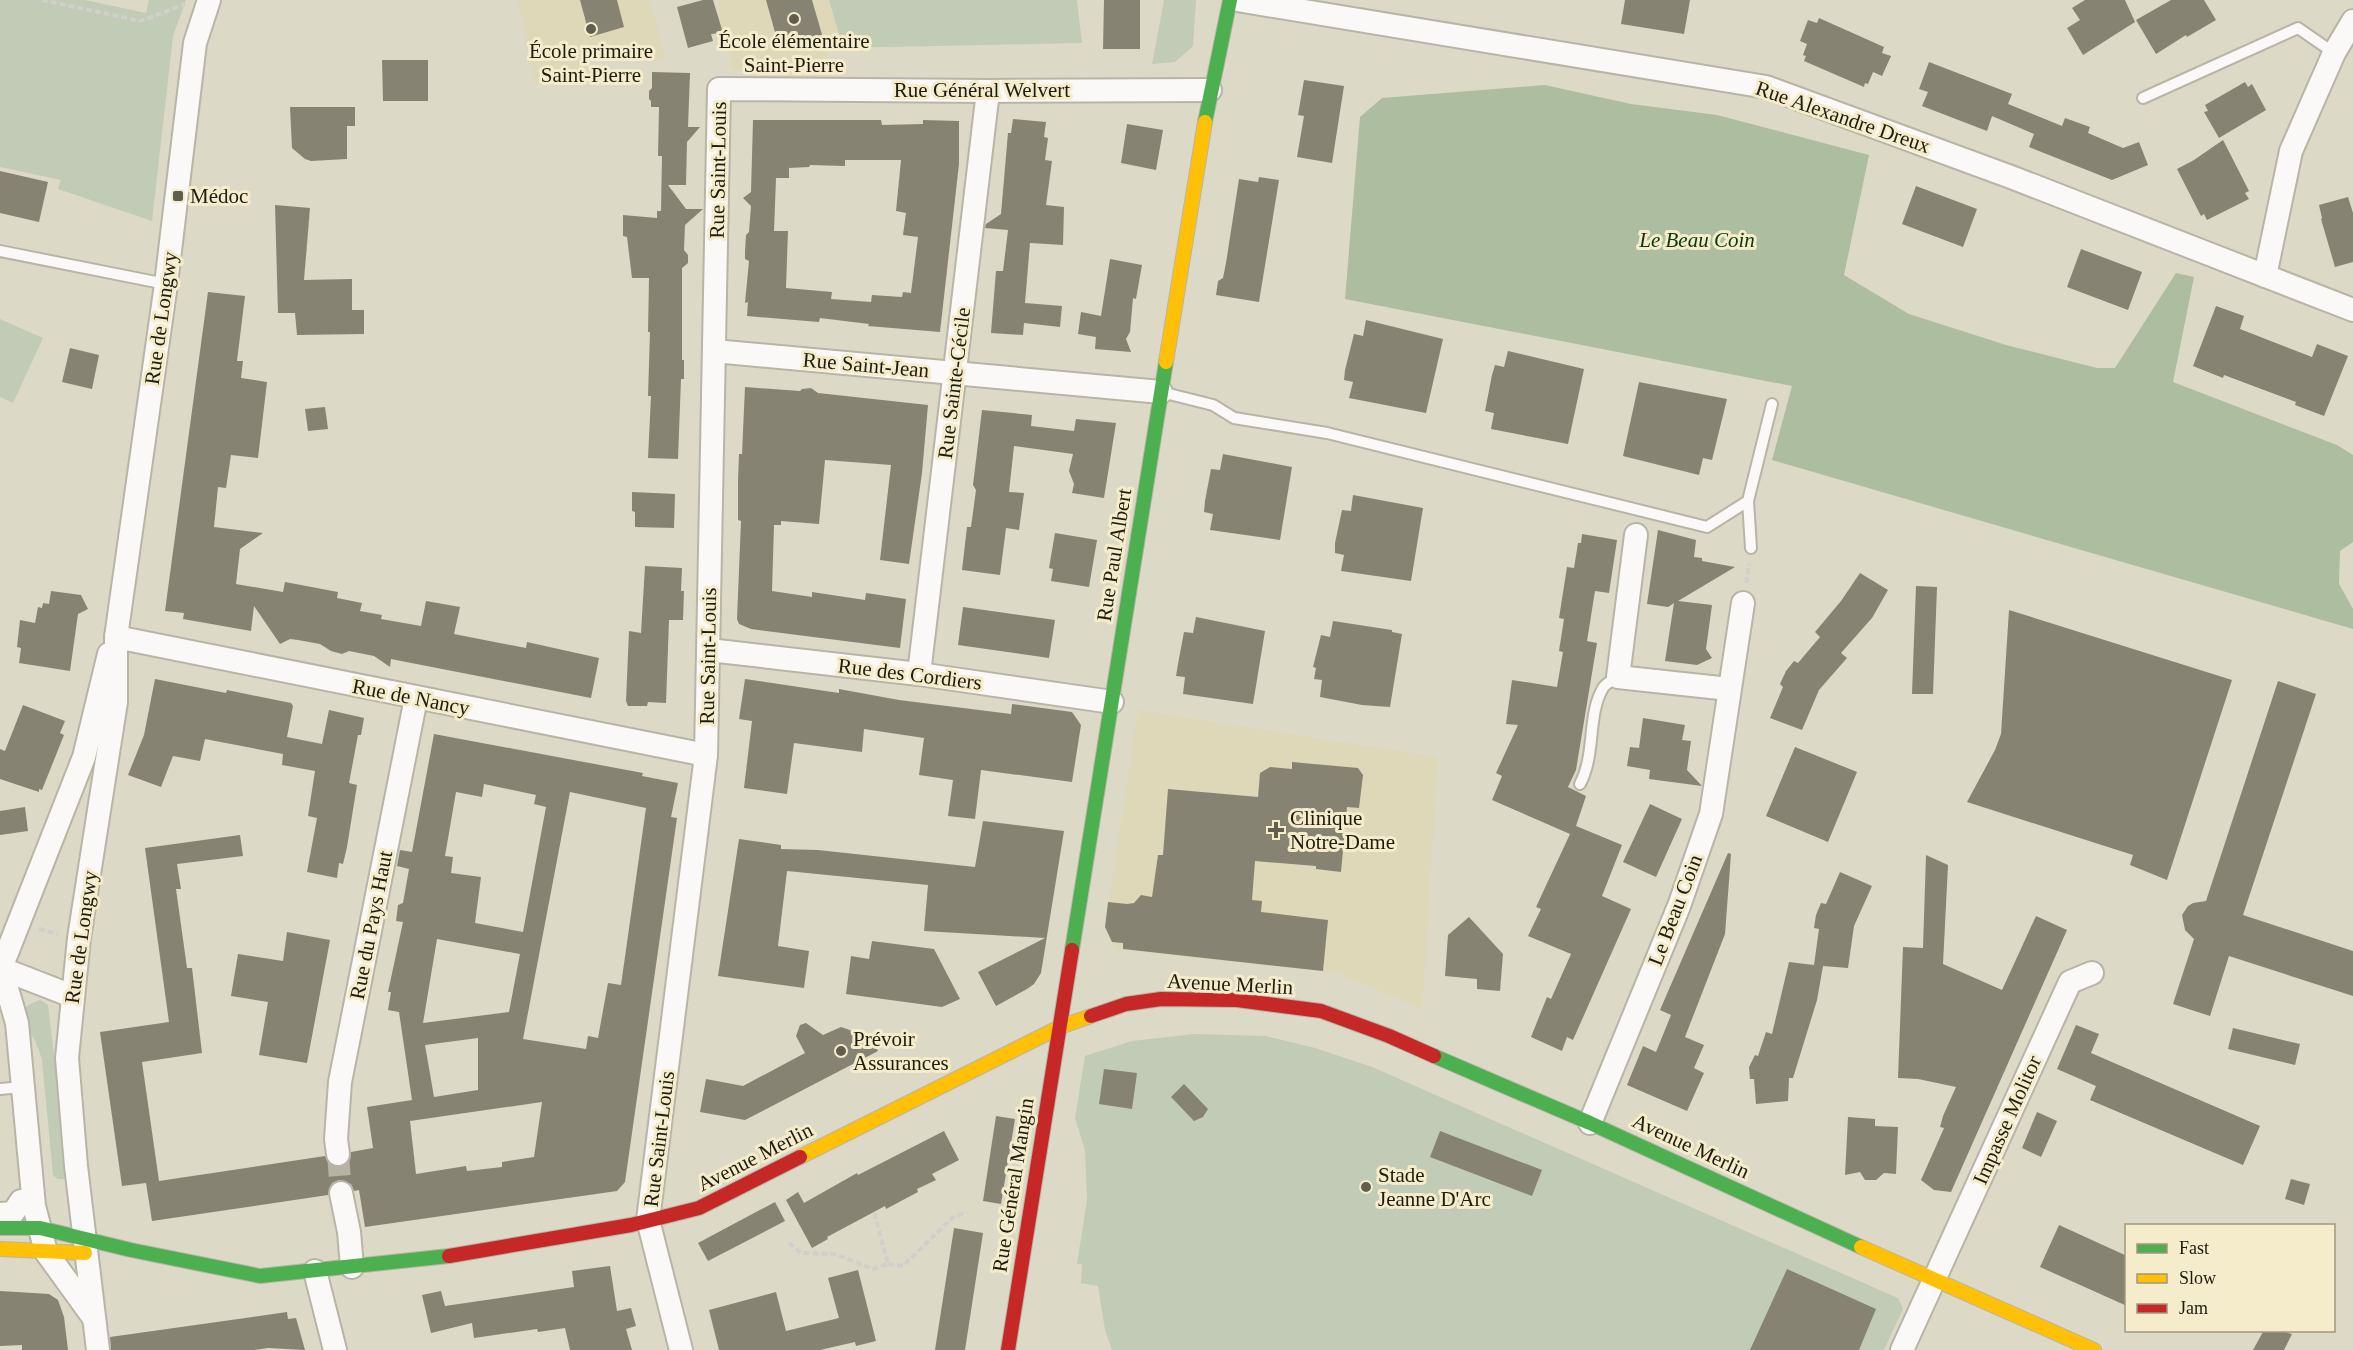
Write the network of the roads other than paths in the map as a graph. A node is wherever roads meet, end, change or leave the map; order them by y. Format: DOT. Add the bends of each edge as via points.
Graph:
graph roads {
  1 [pos="209,0"];
  2 [pos="1230,0"];
  3 [pos="1238,0"];
  4 [pos="1214,11"];
  5 [pos="2353,21"];
  6 [pos="2334,53"];
  7 [pos="719,89"];
  8 [pos="1210,90"];
  9 [pos="988,91"];
  10 [pos="2143,99"];
  11 [pos="0,250"];
  12 [pos="2265,276"];
  13 [pos="166,284"];
  14 [pos="2353,310"];
  15 [pos="714,351"];
  16 [pos="955,373"];
  17 [pos="1161,392"];
  18 [pos="1772,404"];
  19 [pos="1748,501"];
  20 [pos="1636,535"];
  21 [pos="1751,548"];
  22 [pos="1743,603"];
  23 [pos="116,637"];
  24 [pos="709,650"];
  25 [pos="919,674"];
  26 [pos="1618,676"];
  27 [pos="1729,688"];
  28 [pos="416,698"];
  29 [pos="1112,702"];
  30 [pos="706,755"];
  31 [pos="1580,784"];
  32 [pos="0,968"];
  33 [pos="2092,973"];
  34 [pos="72,996"];
  35 [pos="17,1023"];
  36 [pos="1060,1027"];
  37 [pos="5,1088"];
  38 [pos="1590,1123"];
  39 [pos="338,1154"];
  40 [pos="341,1193"];
  41 [pos="648,1220"];
  42 [pos="3,1225"];
  43 [pos="49,1230"];
  44 [pos="85,1246"];
  45 [pos="10,1250"];
  46 [pos="45,1252"];
  47 [pos="352,1267"];
  48 [pos="315,1270"];
  49 [pos="1934,1280"];
  50 [pos="94,1318"];
  51 [pos="98,1350"];
  52 [pos="335,1350"];
  53 [pos="681,1350"];
  54 [pos="1008,1350"];
  55 [pos="1902,1350"];
  56 [pos="2094,1350"];
  1 -- 13 [label="street, Rue de Longwy" via="195,43"];
  2 -- 8 [label="street, Rue Paul Albert"];
  3 -- 12 [label="street, Rue Alexandre Dreux" via="1766,87"];
  4 -- 8 [label="street, Rue Paul Albert"];
  5 -- 6 [label="street"];
  6 -- 10 [label="lane" via="2298,28"];
  6 -- 12 [label="street" via="2291,151"];
  7 -- 9 [label="street, Rue Général Welvert"];
  7 -- 15 [label="street, Rue Saint-Louis"];
  8 -- 9 [label="street, Rue Général Welvert"];
  8 -- 17 [label="street, Rue Paul Albert"];
  9 -- 16 [label="street, Rue Sainte-Cécile"];
  11 -- 13 [label="lane"];
  12 -- 14 [label="street, Rue Alexandre Dreux"];
  13 -- 23 [label="street, Rue de Longwy"];
  15 -- 16 [label="street, Rue Saint-Jean"];
  15 -- 24 [label="street, Rue Saint-Louis"];
  16 -- 17 [label="street, Rue Saint-Jean"];
  16 -- 25 [label="street, Rue Sainte-Cécile"];
  17 -- 19 [label="lane" via="1213,405 1234,418 1327,433 1707,527"];
  17 -- 29 [label="street, Rue Paul Albert"];
  18 -- 19 [label="lane"];
  19 -- 21 [label="lane"];
  20 -- 26 [label="street"];
  22 -- 27 [label="street, Le Beau Coin"];
  23 -- 28 [label="street, Rue de Nancy"];
  23 -- 32 [label="street, Rue de Longwy" via="106,660 84,757"];
  23 -- 34 [label="street, Rue de Longwy" via="116,702"];
  24 -- 25 [label="street, Rue des Cordiers"];
  24 -- 30 [label="street, Rue Saint-Louis"];
  25 -- 29 [label="street, Rue des Cordiers"];
  26 -- 27 [label="street"];
  26 -- 31 [label="lane" via="1604,685 1597,703 1587,772"];
  27 -- 38 [label="street, Le Beau Coin" via="1711,814 1679,906"];
  28 -- 30 [label="street, Rue de Nancy"];
  28 -- 39 [label="street, Rue du Pays Haut" via="340,1082"];
  29 -- 36 [label="street, Rue Paul Albert"];
  30 -- 41 [label="street, Rue Saint-Louis"];
  32 -- 34 [label="street"];
  32 -- 35 [label="street"];
  33 -- 49 [label="street, Impasse Molitor" via="2070,982"];
  34 -- 44 [label="street, Rue de Longwy" via="67,1058"];
  35 -- 37 [label="street"];
  35 -- 43 [label="street" via="31,1055"];
  36 -- 38 [label="street, Avenue Merlin" via="1126,1004 1161,999 1236,1000 1321,1011 1389,1036"];
  36 -- 41 [label="street, Avenue Merlin" via="699,1208"];
  36 -- 54 [label="street, Rue Général Mangin"];
  37 -- 42 [label="street" via="21,1201 20,1221"];
  38 -- 49 [label="street, Avenue Merlin"];
  40 -- 47 [label="street"];
  41 -- 47 [label="street, Avenue Merlin" via="438,1258"];
  41 -- 53 [label="street"];
  42 -- 43 [label="street"];
  42 -- 45 [label="street"];
  43 -- 44 [label="street" via="72,1247"];
  43 -- 46 [label="street"];
  44 -- 46 [label="street, Avenue Merlin"];
  44 -- 48 [label="street, Avenue Merlin" via="131,1250 260,1276"];
  44 -- 50 [label="street, Rue de Longwy"];
  45 -- 46 [label="street, Avenue Merlin"];
  46 -- 50 [label="street"];
  47 -- 48 [label="street, Avenue Merlin"];
  48 -- 52 [label="street"];
  49 -- 55 [label="street, Impasse Molitor"];
  49 -- 56 [label="street, Avenue Merlin"];
  50 -- 51 [label="street, Rue de Longwy"];
}
